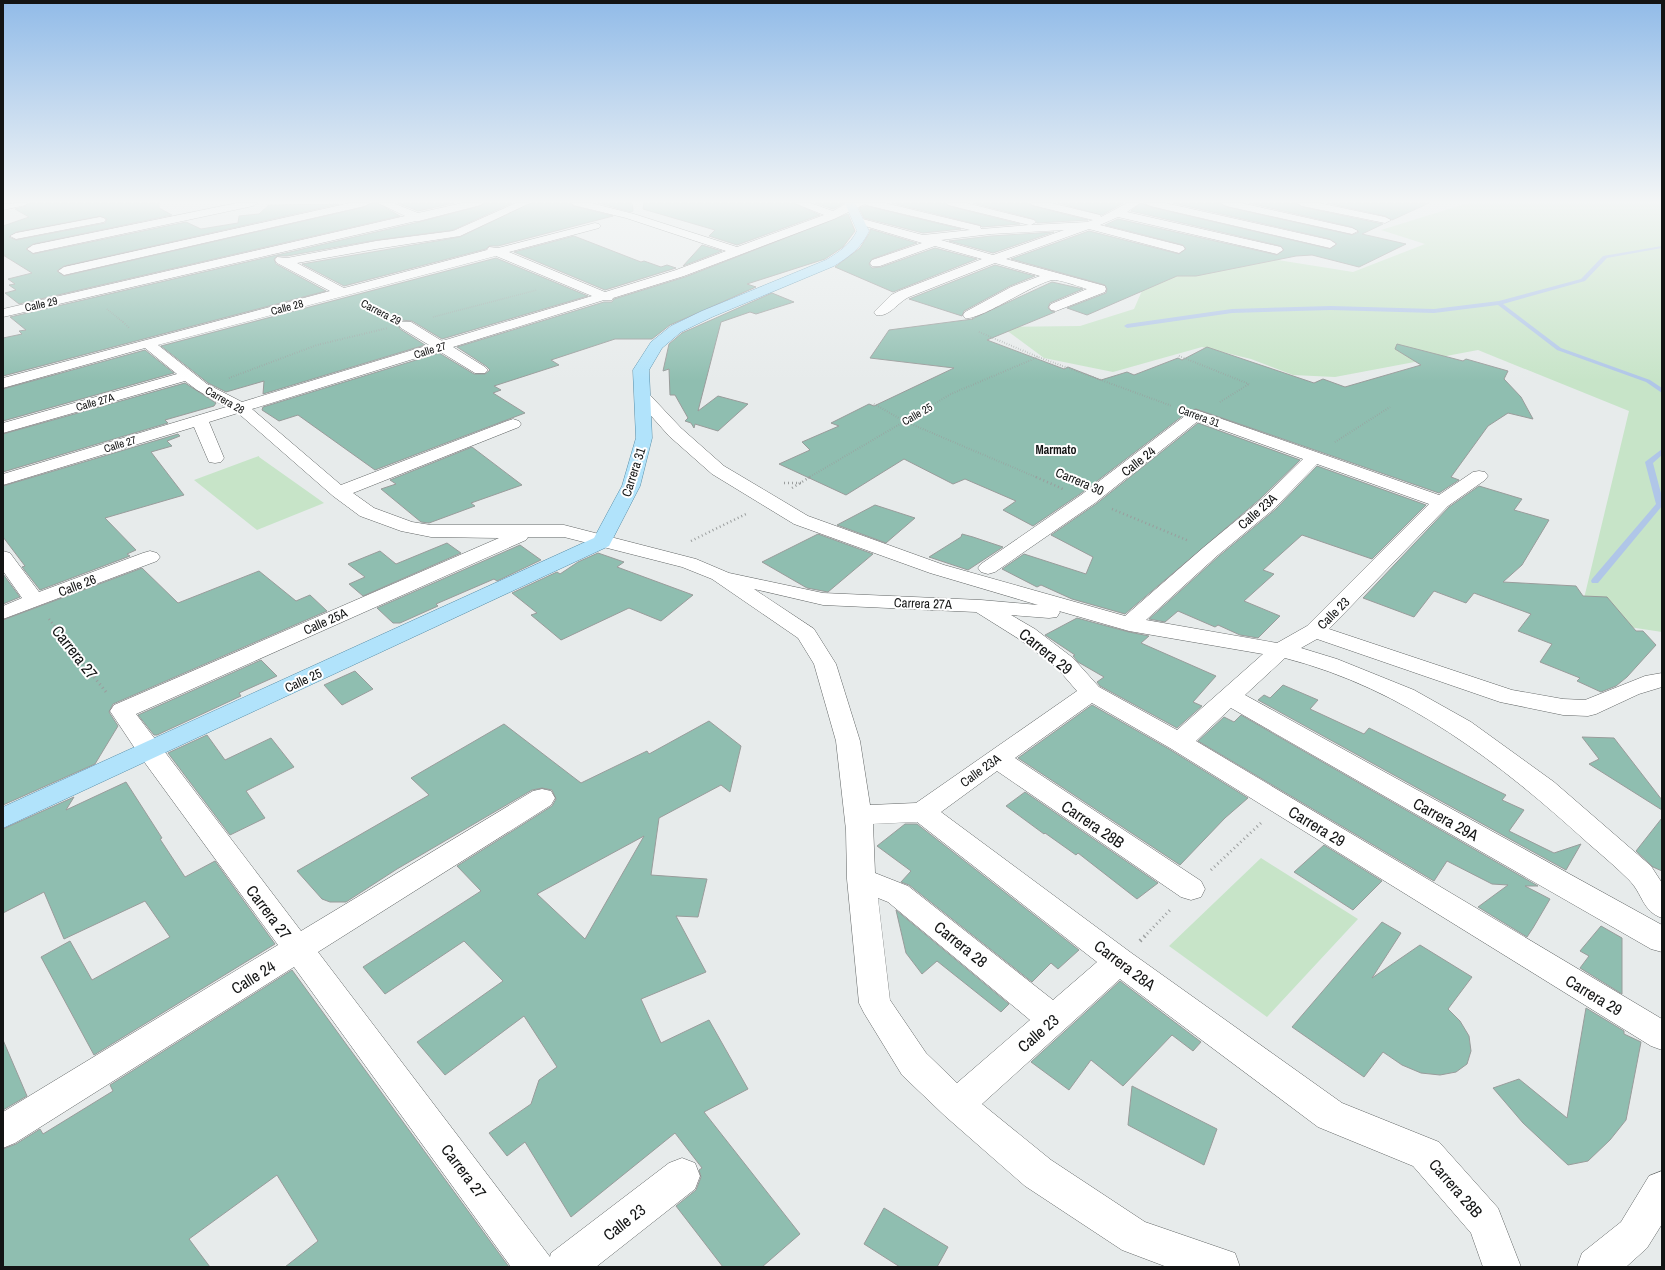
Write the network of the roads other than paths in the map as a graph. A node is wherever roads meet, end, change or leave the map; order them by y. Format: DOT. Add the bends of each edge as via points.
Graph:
graph roads {
  1 [pos="52,262"];
  2 [pos="103,262"];
  3 [pos="221,262"];
  4 [pos="285,262"];
  5 [pos="454,262"];
  6 [pos="524,262"];
  7 [pos="708,262"];
  8 [pos="831,262"];
  9 [pos="986,262"];
  10 [pos="1006,262"];
  11 [pos="64,271"];
  12 [pos="1054,276"];
  13 [pos="93,292"];
  14 [pos="342,292"];
  15 [pos="607,297"];
  16 [pos="1056,307"];
  17 [pos="881,312"];
  18 [pos="3,313"];
  19 [pos="970,315"];
  20 [pos="406,325"];
  21 [pos="147,344"];
  22 [pos="441,347"];
  23 [pos="480,370"];
  24 [pos="187,376"];
  25 [pos="3,383"];
  26 [pos="643,397"];
  27 [pos="241,408"];
  28 [pos="1196,415"];
  29 [pos="200,420"];
  30 [pos="513,424"];
  31 [pos="3,428"];
  32 [pos="1315,456"];
  33 [pos="215,458"];
  34 [pos="1479,476"];
  35 [pos="3,480"];
  36 [pos="339,492"];
  37 [pos="1441,502"];
  38 [pos="529,531"];
  39 [pos="602,542"];
  40 [pos="3,557"];
  41 [pos="150,557"];
  42 [pos="988,568"];
  43 [pos="719,575"];
  44 [pos="35,601"];
  45 [pos="981,606"];
  46 [pos="3,612"];
  47 [pos="1129,624"];
  48 [pos="1314,631"];
  49 [pos="1281,650"];
  50 [pos="1662,680"];
  51 [pos="1091,692"];
  52 [pos="1230,697"];
  53 [pos="122,711"];
  54 [pos="1179,742"];
  55 [pos="149,750"];
  56 [pos="996,758"];
  57 [pos="542,798"];
  58 [pos="922,812"];
  59 [pos="858,815"];
  60 [pos="3,818"];
  61 [pos="861,879"];
  62 [pos="1191,889"];
  63 [pos="1662,906"];
  64 [pos="1662,940"];
  65 [pos="298,950"];
  66 [pos="1119,961"];
  67 [pos="1054,1020"];
  68 [pos="1662,1036"];
  69 [pos="957,1104"];
  70 [pos="3,1130"];
  71 [pos="1426,1154"];
  72 [pos="682,1176"];
  73 [pos="1662,1189"];
  74 [pos="535,1267"];
  75 [pos="566,1267"];
  76 [pos="1221,1267"];
  77 [pos="1502,1267"];
  78 [pos="1596,1267"];
  1 -- 11 [label="street"];
  2 -- 11 [label="street"];
  3 -- 13 [label="street, Calle 29"];
  4 -- 14 [label="street"];
  5 -- 14 [label="street, Calle 28"];
  6 -- 15 [label="street"];
  7 -- 15 [label="street, Calle 27"];
  8 -- 26 [label="main road, Carrera 31" via="676,329 656,345 641,370"];
  9 -- 17 [label="street" via="904,294"];
  10 -- 12 [label="street"];
  11 -- 13 [label="street"];
  12 -- 16 [label="street" via="1100,289"];
  12 -- 19 [label="street" via="1016,290"];
  13 -- 18 [label="street, Calle 29"];
  14 -- 21 [label="street, Calle 28"];
  15 -- 22 [label="street, Calle 27"];
  20 -- 22 [label="street, Carrera 29"];
  21 -- 24 [label="street, Carrera 28"];
  21 -- 25 [label="street, Calle 28"];
  22 -- 23 [label="street, Carrera 29"];
  22 -- 27 [label="street, Calle 27"];
  24 -- 27 [label="street, Carrera 28"];
  24 -- 31 [label="street, Calle 27A"];
  26 -- 39 [label="main road, Carrera 31" via="644,438 631,486"];
  26 -- 47 [label="street" via="674,432 718,470 801,520 937,569"];
  27 -- 29 [label="street, Calle 27"];
  27 -- 36 [label="street, Carrera 28"];
  28 -- 32 [label="street, Carrera 31"];
  28 -- 42 [label="street, Calle 24" via="1088,499"];
  29 -- 33 [label="street"];
  29 -- 35 [label="street, Calle 27"];
  30 -- 36 [label="street"];
  32 -- 37 [label="street, Carrera 31"];
  32 -- 47 [label="street, Calle 23A" via="1268,504 1211,550"];
  34 -- 37 [label="street, Calle 23"];
  36 -- 38 [label="street, Carrera 28" via="367,512 408,527 489,532"];
  37 -- 48 [label="street, Calle 23"];
  38 -- 39 [label="street, Carrera 28" via="564,532"];
  38 -- 53 [label="street, Calle 25A"];
  39 -- 43 [label="street, Carrera 28" via="689,563"];
  39 -- 55 [label="main road, Calle 25"];
  40 -- 44 [label="street"];
  41 -- 44 [label="street, Calle 26"];
  43 -- 45 [label="street, Carrera 27A" via="823,599"];
  43 -- 59 [label="street" via="806,634 825,664 848,741"];
  44 -- 46 [label="street, Calle 26"];
  45 -- 47 [label="street, Carrera 27A" via="1029,609"];
  45 -- 51 [label="street, Carrera 29" via="1027,634 1065,663"];
  47 -- 49 [label="street"];
  48 -- 49 [label="street, Calle 23"];
  48 -- 50 [label="street" via="1508,697 1563,707 1588,708 1631,688 1653,680"];
  49 -- 52 [label="street, Calle 23"];
  49 -- 63 [label="street" via="1328,664 1406,695 1462,728 1544,789 1636,869"];
  51 -- 54 [label="street, Carrera 29"];
  51 -- 56 [label="street, Calle 23A"];
  52 -- 54 [label="street, Calle 23"];
  52 -- 64 [label="street, Carrera 29A"];
  53 -- 55 [label="street, Carrera 27"];
  54 -- 68 [label="street, Carrera 29"];
  55 -- 60 [label="main road, Calle 25"];
  55 -- 65 [label="street, Carrera 27"];
  56 -- 58 [label="street, Calle 23A"];
  56 -- 62 [label="street, Carrera 28B"];
  57 -- 65 [label="street, Calle 24"];
  58 -- 59 [label="street"];
  58 -- 66 [label="street, Carrera 28A"];
  59 -- 61 [label="street"];
  61 -- 67 [label="street, Carrera 28" via="898,894"];
  61 -- 69 [label="street" via="875,1003 914,1064"];
  65 -- 70 [label="street, Calle 24"];
  65 -- 74 [label="street, Carrera 27"];
  66 -- 67 [label="street, Calle 23"];
  66 -- 71 [label="street, Carrera 28A" via="1330,1115"];
  67 -- 69 [label="street, Calle 23"];
  69 -- 76 [label="street" via="1038,1173 1135,1236"];
  71 -- 77 [label="street, Carrera 28B" via="1485,1221"];
  72 -- 75 [label="street, Calle 23"];
  73 -- 78 [label="street" via="1634,1235"];
}
